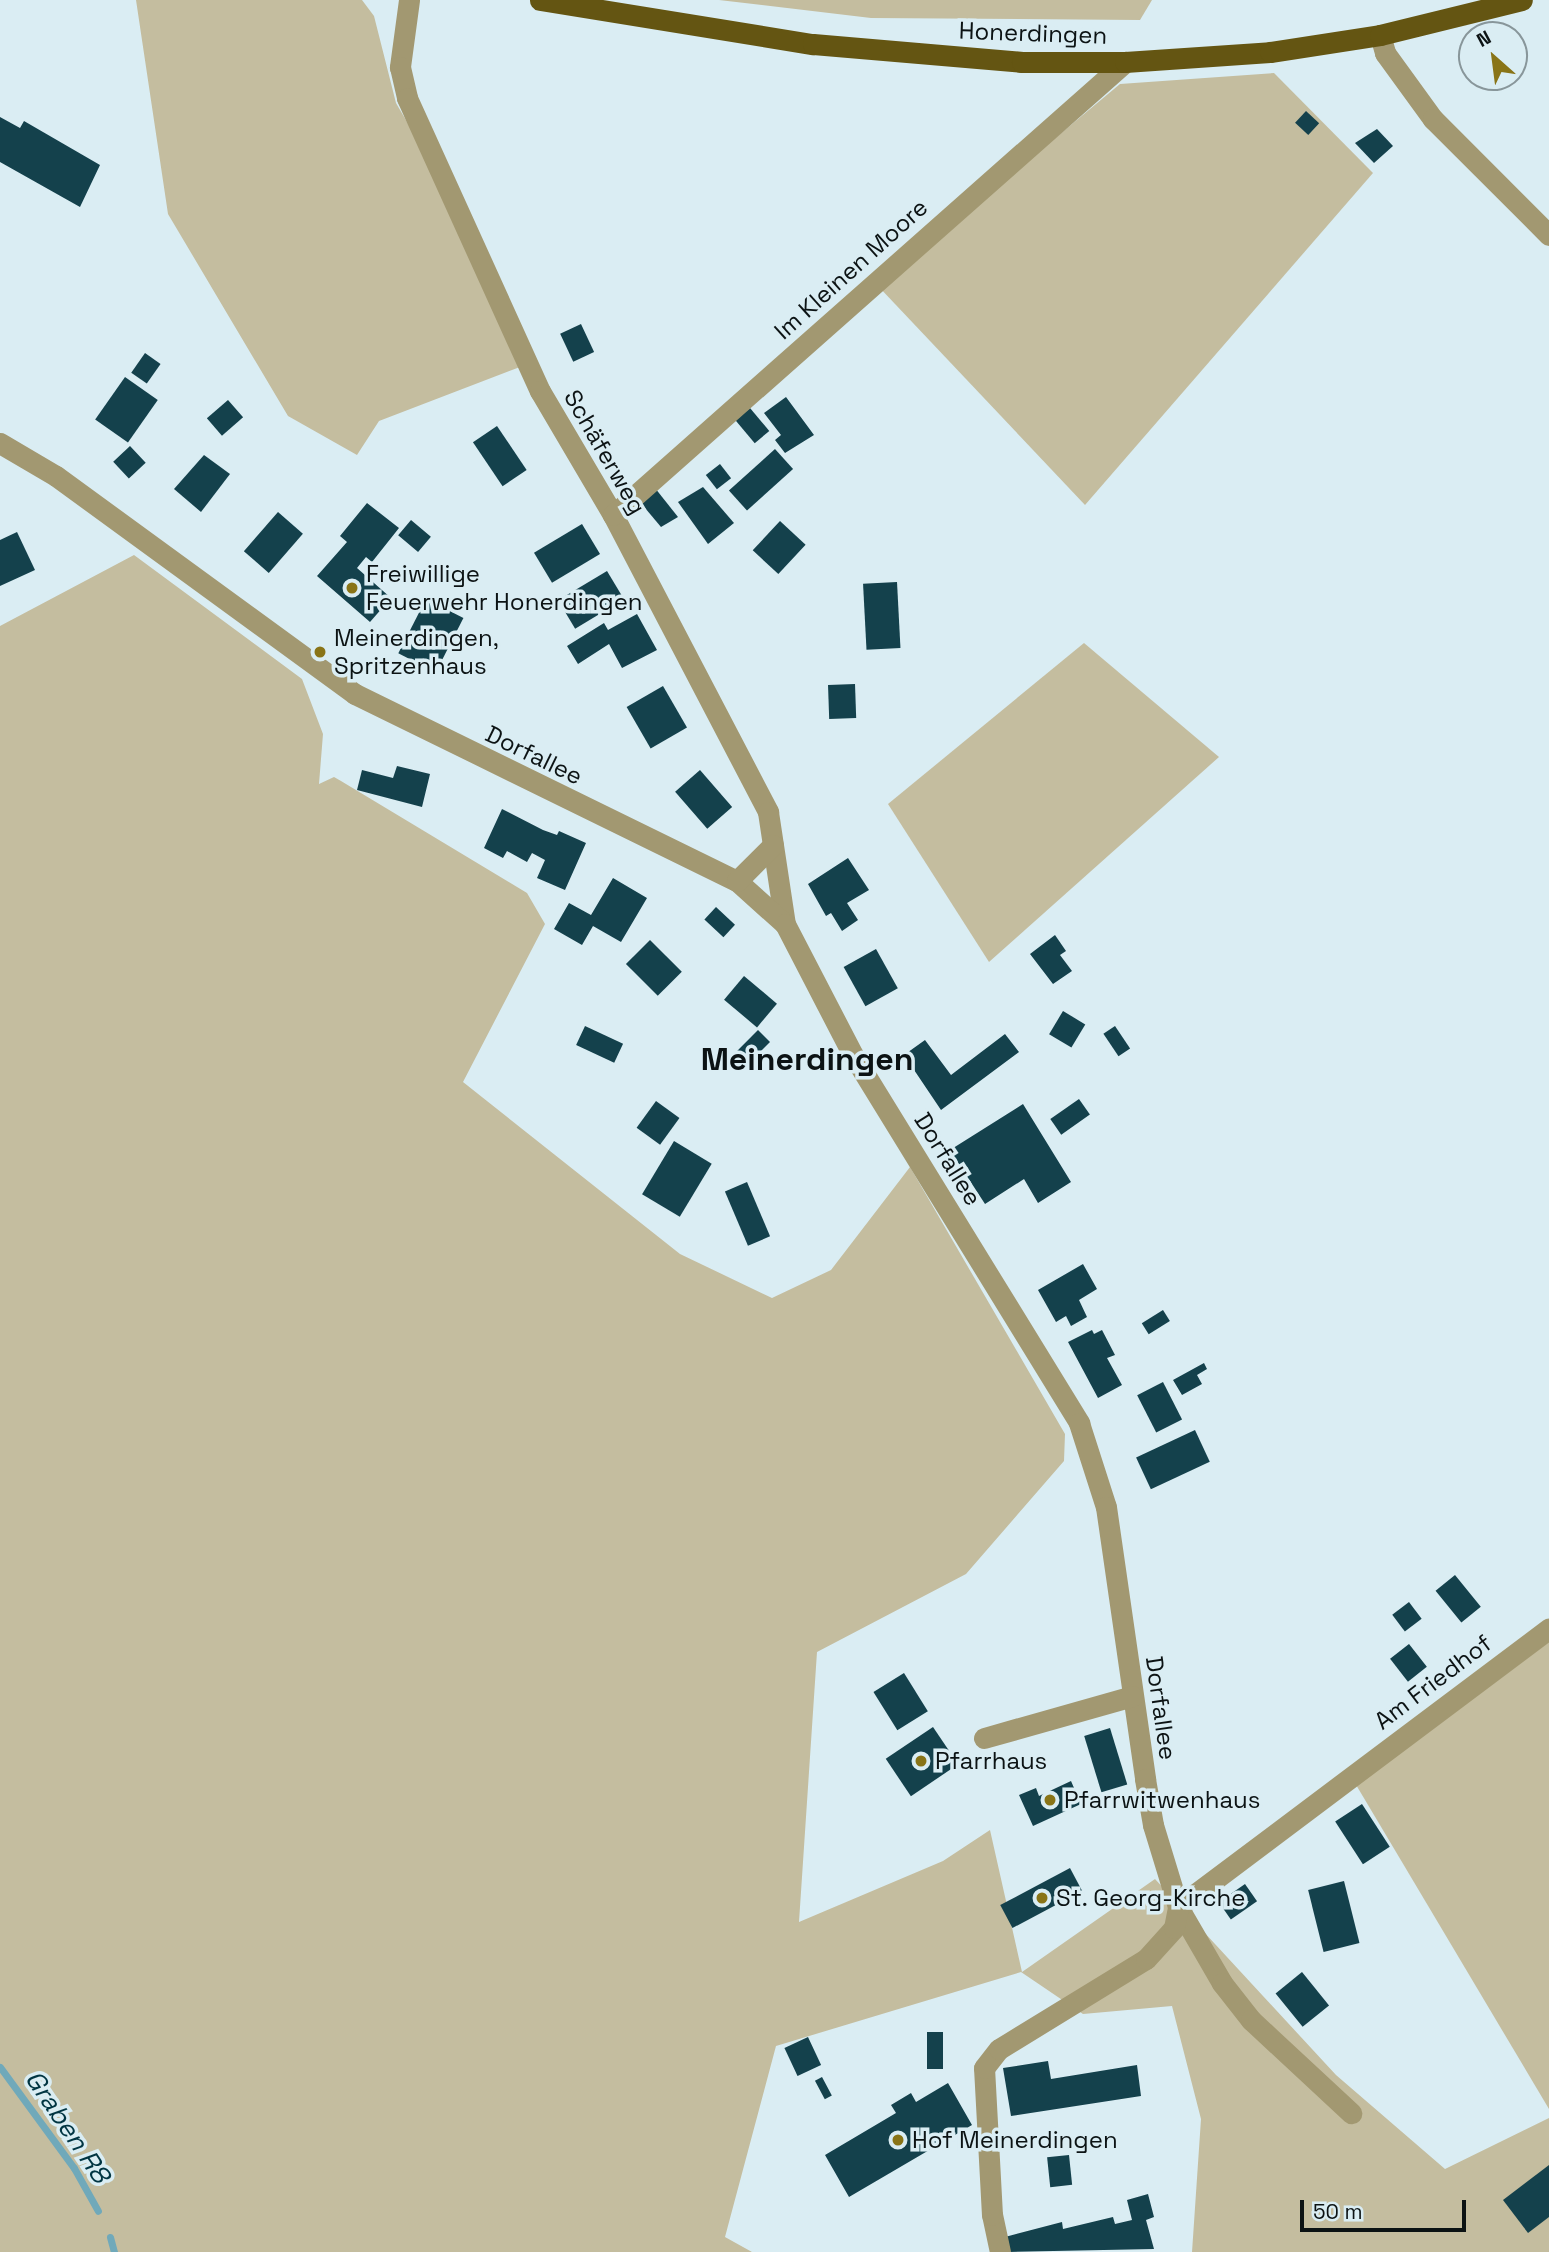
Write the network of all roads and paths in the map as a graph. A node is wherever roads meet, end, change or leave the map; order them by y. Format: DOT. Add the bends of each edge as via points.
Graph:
graph roads {
  1 [pos="409,0"];
  2 [pos="540,0"];
  3 [pos="1522,0"];
  4 [pos="1380,34"];
  5 [pos="1125,62"];
  6 [pos="1549,235"];
  7 [pos="0,443"];
  8 [pos="613,515"];
  9 [pos="773,845"];
  10 [pos="737,881"];
  11 [pos="785,924"];
  12 [pos="1549,1628"];
  13 [pos="1132,1696"];
  14 [pos="984,1738"];
  15 [pos="1178,1907"];
  16 [pos="1351,2113"];
  17 [pos="1000,2252"];
  1 -- 8 [label="street, Schäferweg" via="400,67 407,99 540,391"];
  2 -- 5 [label="main road, Honerdingen" via="813,44 1022,62"];
  3 -- 4 [label="main road, Honerdingen"];
  4 -- 5 [label="main road, Honerdingen" via="1270,52"];
  4 -- 6 [label="street" via="1384,53 1433,119"];
  5 -- 8 [label="street, Im Kleinen Moore"];
  7 -- 10 [label="street, Dorfallee" via="56,476 355,694"];
  8 -- 9 [label="street, Schäferweg" via="768,812"];
  9 -- 10 [label="street"];
  9 -- 11 [label="street, Schäferweg"];
  10 -- 11 [label="street, Dorfallee"];
  11 -- 13 [label="street, Dorfallee" via="853,1055 1079,1423 1106,1507"];
  12 -- 15 [label="street, Am Friedhof"];
  13 -- 14 [label="street"];
  13 -- 15 [label="street, Dorfallee" via="1153,1825"];
  15 -- 16 [label="street, Dorfallee" via="1222,1983 1251,2020"];
  15 -- 17 [label="street" via="1174,1928 1146,1959 999,2049 984,2068 992,2215"];
}
